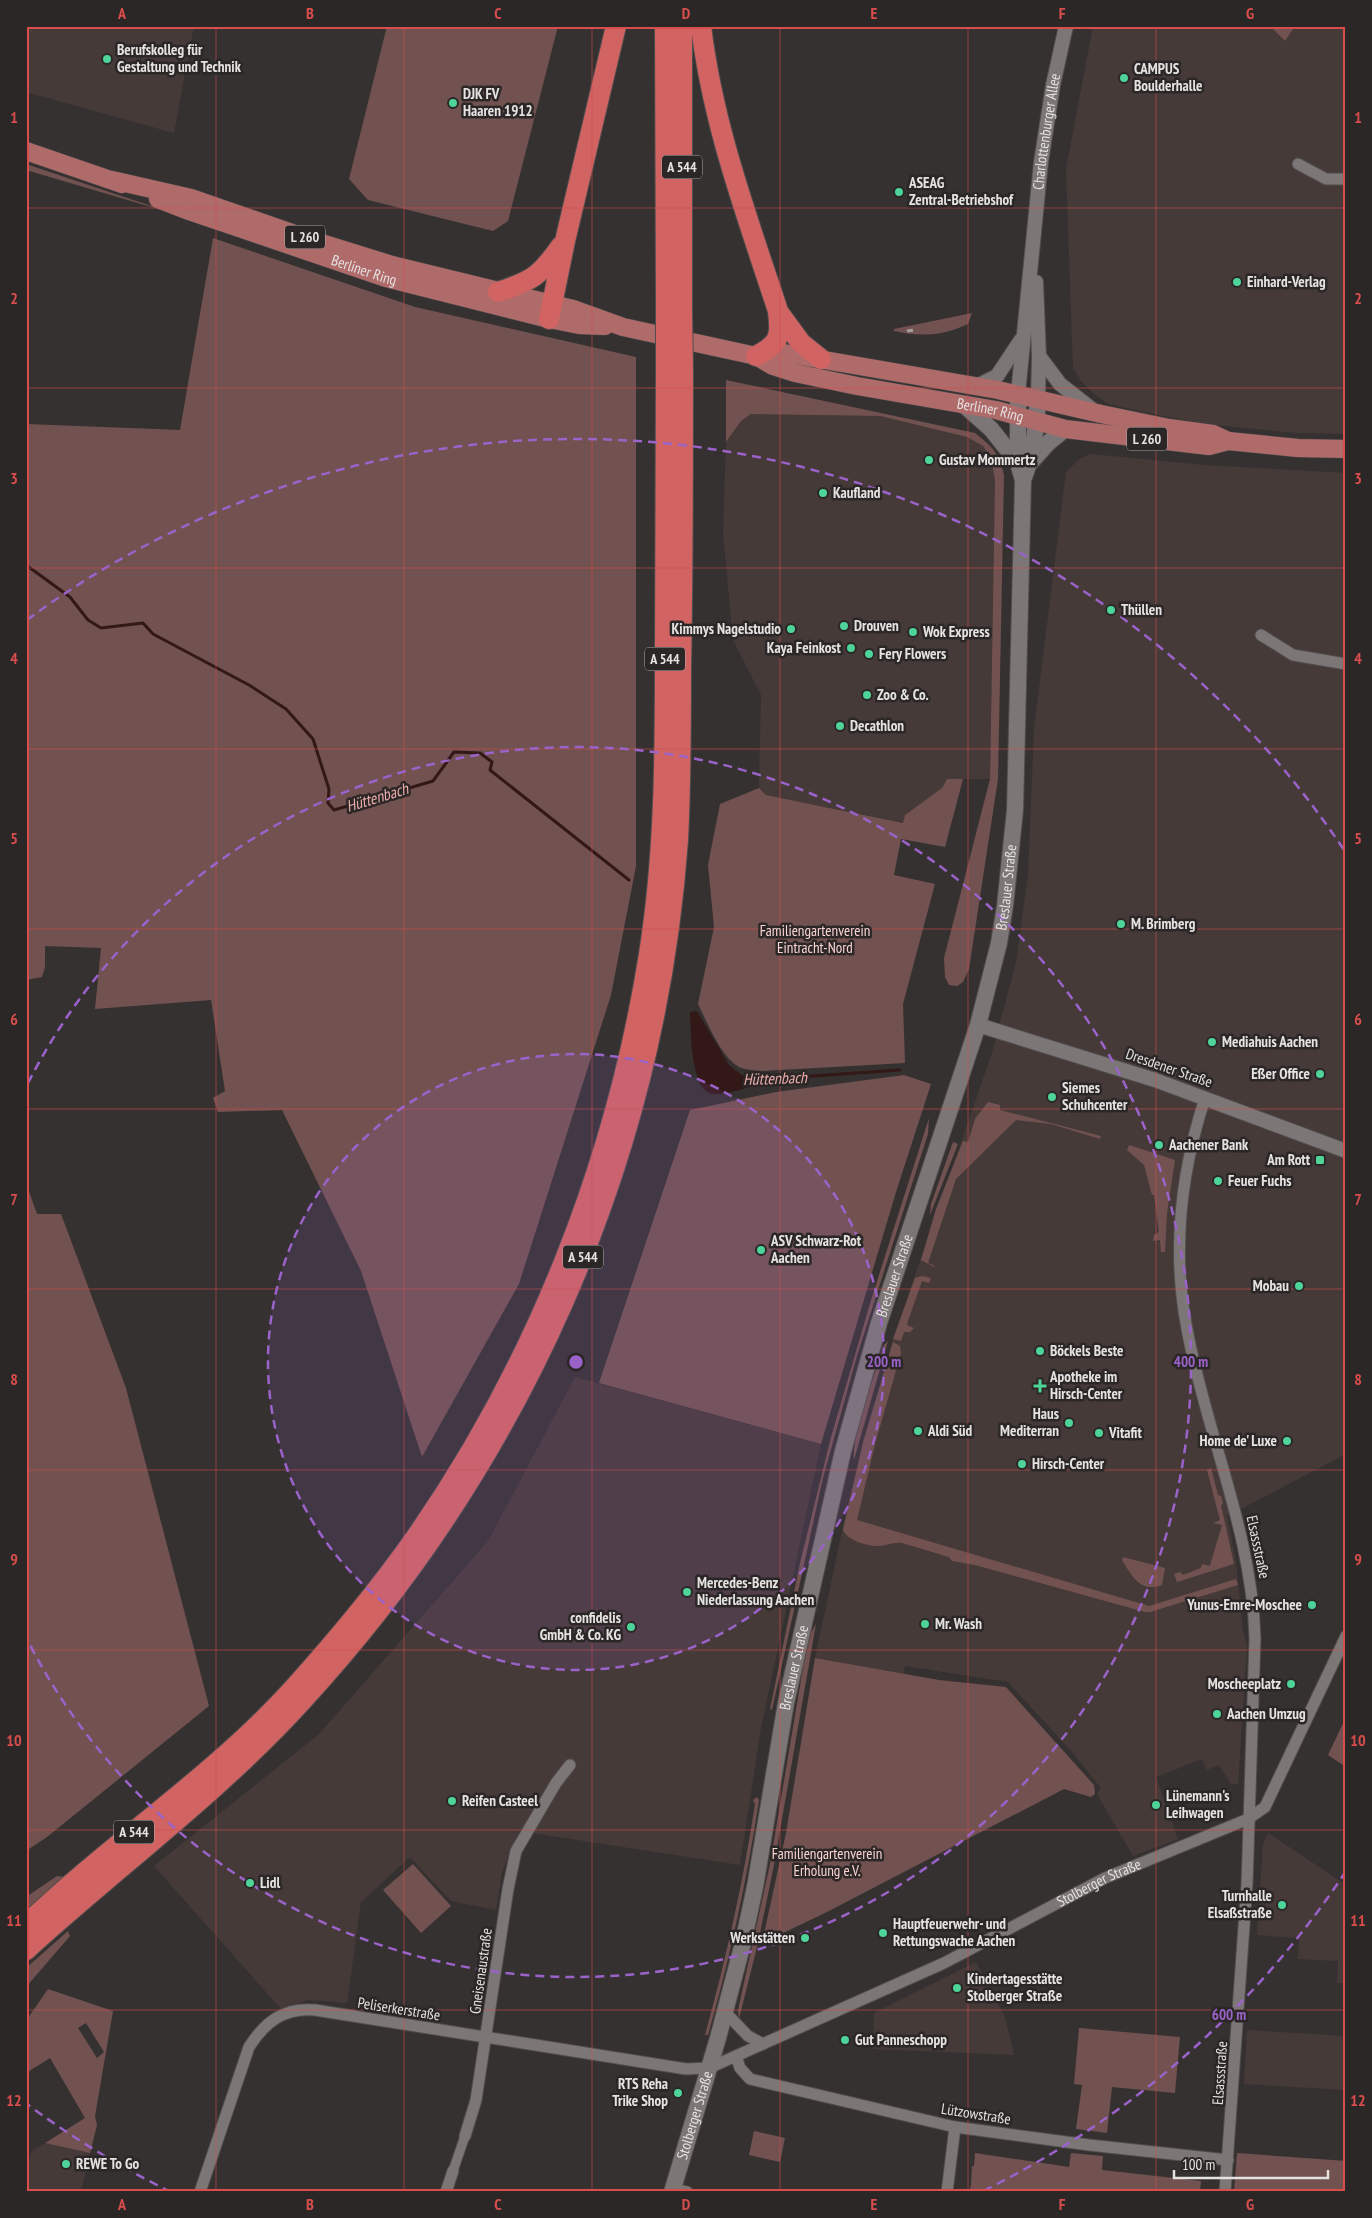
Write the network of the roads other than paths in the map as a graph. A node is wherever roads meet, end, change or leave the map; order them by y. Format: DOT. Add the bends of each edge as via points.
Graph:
graph roads {
  1 [pos="616,26"];
  2 [pos="666,26"];
  3 [pos="682,26"];
  4 [pos="701,26"];
  5 [pos="1066,26"];
  6 [pos="26,151"];
  7 [pos="1298,164"];
  8 [pos="1346,179"];
  9 [pos="112,180"];
  10 [pos="1034,239"];
  11 [pos="565,241"];
  12 [pos="498,292"];
  13 [pos="674,307"];
  14 [pos="778,311"];
  15 [pos="550,312"];
  16 [pos="1023,337"];
  17 [pos="756,356"];
  18 [pos="1039,356"];
  19 [pos="821,360"];
  20 [pos="674,368"];
  21 [pos="975,386"];
  22 [pos="1018,394"];
  23 [pos="1038,399"];
  24 [pos="964,405"];
  25 [pos="1101,414"];
  26 [pos="1017,416"];
  27 [pos="1036,421"];
  28 [pos="1065,429"];
  29 [pos="1228,441"];
  30 [pos="1346,449"];
  31 [pos="1024,463"];
  32 [pos="1261,636"];
  33 [pos="1346,664"];
  34 [pos="978,1024"];
  35 [pos="1205,1098"];
  36 [pos="1346,1151"];
  37 [pos="1346,1636"];
  38 [pos="570,1765"];
  39 [pos="1248,1819"];
  40 [pos="26,1925"];
  41 [pos="26,1950"];
  42 [pos="726,2013"];
  43 [pos="486,2038"];
  44 [pos="763,2044"];
  45 [pos="736,2056"];
  46 [pos="709,2068"];
  47 [pos="955,2127"];
  48 [pos="465,2136"];
  49 [pos="1228,2160"];
  50 [pos="453,2171"];
  51 [pos="677,2191"];
  52 [pos="200,2192"];
  53 [pos="446,2192"];
  54 [pos="948,2192"];
  55 [pos="1225,2192"];
  1 -- 11 [label="highway"];
  2 -- 13 [label="highway, A 544"];
  3 -- 13 [label="highway, A 544"];
  4 -- 14 [label="highway" via="710,92 722,140"];
  5 -- 10 [label="street, Charlottenburger Allee" via="1044,138"];
  6 -- 9 [label="main road, Berliner Ring / L 260"];
  7 -- 8 [label="street" via="1326,179"];
  9 -- 12 [label="main road, Berliner Ring / L 260" via="191,198 383,262"];
  9 -- 15 [label="main road, Berliner Ring / L 260" via="188,212 386,278"];
  10 -- 16 [label="street, Charlottenburger Allee"];
  10 -- 18 [label="street, Charlottenburger Allee"];
  11 -- 12 [label="highway" via="536,277"];
  11 -- 15 [label="highway"];
  12 -- 15 [label="main road, Berliner Ring / L 260"];
  13 -- 20 [label="highway, A 544, bridge"];
  14 -- 17 [label="highway" via="780,331 776,342"];
  14 -- 19 [label="highway" via="800,343"];
  15 -- 17 [label="main road, Berliner Ring / L 260" via="573,309 623,327"];
  16 -- 21 [label="street" via="997,376"];
  16 -- 22 [label="street, Charlottenburger Allee"];
  17 -- 19 [label="main road, Berliner Ring / L 260" via="778,352"];
  17 -- 24 [label="main road, Berliner Ring / L 260" via="773,366 795,372"];
  18 -- 23 [label="street, Charlottenburger Allee"];
  18 -- 25 [label="street" via="1060,384"];
  19 -- 21 [label="main road, Berliner Ring / L 260"];
  20 -- 40 [label="highway, A 544" via="660,848 649,951 631,1048 605,1145 579,1225 548,1300 513,1375 467,1458 416,1538 358,1613 290,1692 242,1739"];
  20 -- 41 [label="highway, A 544" via="681,707 678,841 647,1053 621,1149 584,1255 527,1382 480,1466 370,1623 253,1751"];
  21 -- 22 [label="main road, Berliner Ring / L 260"];
  22 -- 23 [label="main road, Berliner Ring / L 260"];
  22 -- 26 [label="main road, Breslauer Straße"];
  23 -- 25 [label="main road, Berliner Ring / L 260"];
  23 -- 27 [label="main road, Charlottenburger Allee"];
  24 -- 26 [label="main road, Berliner Ring / L 260"];
  24 -- 31 [label="main road"];
  25 -- 29 [label="main road, Berliner Ring / L 260" via="1213,434"];
  26 -- 27 [label="main road, Berliner Ring / L 260"];
  26 -- 31 [label="main road, Breslauer Straße"];
  27 -- 28 [label="main road, Berliner Ring / L 260"];
  27 -- 31 [label="main road, Breslauer Straße"];
  28 -- 29 [label="main road, Berliner Ring / L 260" via="1209,446"];
  28 -- 31 [label="main road"];
  29 -- 30 [label="main road, Berliner Ring / L 260"];
  31 -- 34 [label="main road, Breslauer Straße" via="1015,810 999,943"];
  32 -- 33 [label="street" via="1293,655"];
  34 -- 35 [label="street, Dresdener Straße"];
  34 -- 42 [label="main road, Breslauer Straße" via="879,1323 843,1450 797,1649 755,1887"];
  35 -- 36 [label="street, Dresdener Straße"];
  35 -- 39 [label="street, Elsassstraße" via="1183,1196 1180,1260 1187,1328 1233,1502 1251,1587 1255,1638"];
  37 -- 39 [label="street, Stolberger Straße" via="1265,1808"];
  38 -- 43 [label="street, Gneisenaustraße" via="516,1851"];
  39 -- 44 [label="street, Stolberger Straße" via="1105,1878 944,1963"];
  39 -- 49 [label="street, Elsassstraße" via="1247,1884"];
  42 -- 44 [label="street" via="748,2036"];
  42 -- 46 [label="main road, Breslauer Straße"];
  43 -- 46 [label="street, Peliserkerstraße" via="686,2069"];
  43 -- 48 [label="street, Gneisenaustraße" via="476,2100"];
  43 -- 52 [label="street, Peliserkerstraße" via="315,2010 303,2009 279,2016 267,2024 248,2046"];
  44 -- 45 [label="street, Stolberger Straße"];
  45 -- 46 [label="street, Stolberger Straße"];
  45 -- 47 [label="street, Lützowstraße" via="740,2068 750,2079"];
  46 -- 51 [label="main road, Stolberger Straße"];
  47 -- 49 [label="street, Lützowstraße"];
  47 -- 54 [label="street"];
  48 -- 50 [label="street, Gneisenaustraße"];
  49 -- 55 [label="street, Elsassstraße"];
  50 -- 53 [label="street, Gneisenaustraße"];
}
